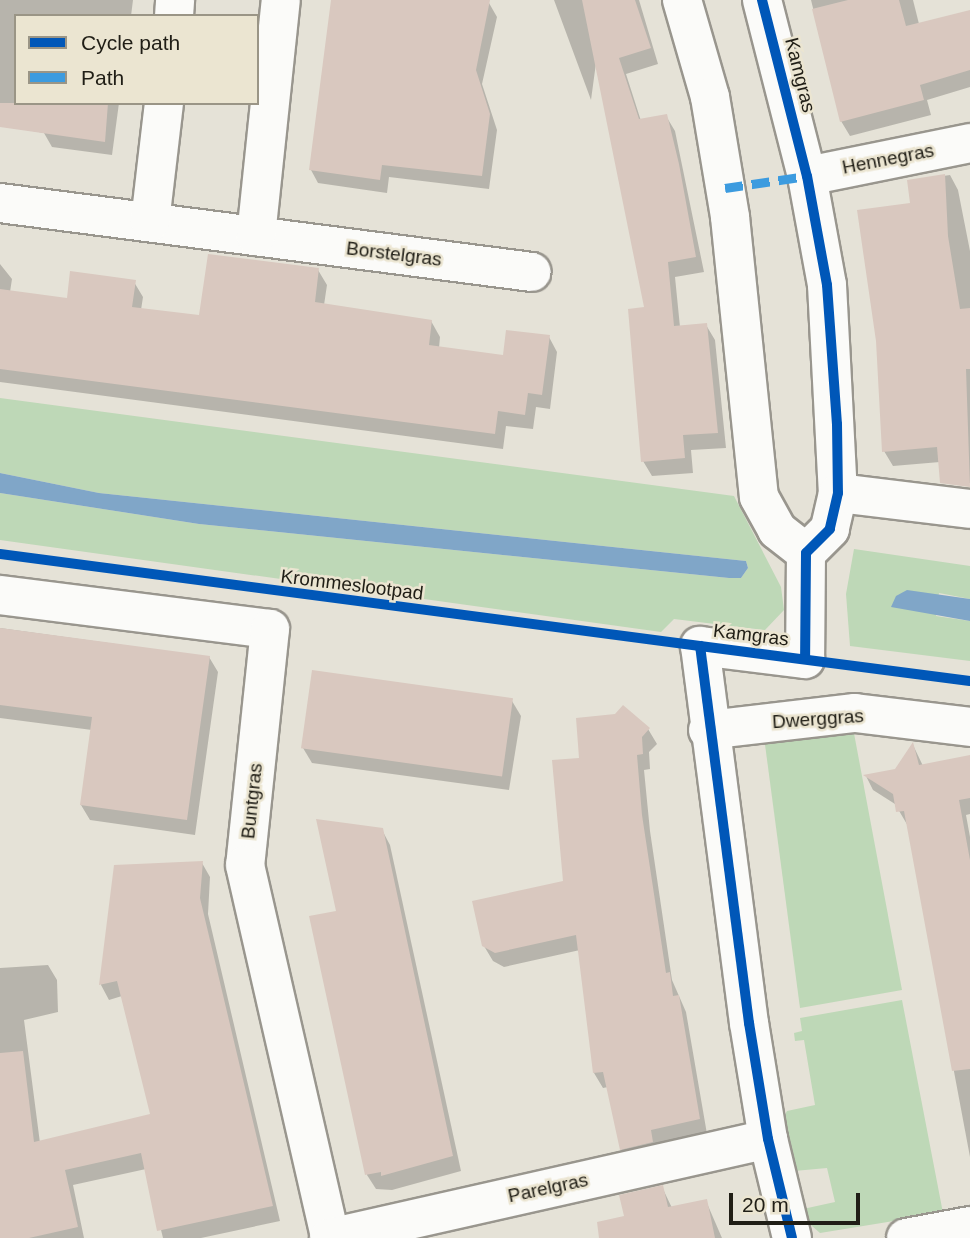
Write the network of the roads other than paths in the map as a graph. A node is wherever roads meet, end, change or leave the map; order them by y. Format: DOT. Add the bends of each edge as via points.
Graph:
graph roads {
  1 [pos="281,0"];
  2 [pos="682,0"];
  3 [pos="762,0"];
  4 [pos="164,105"];
  5 [pos="970,143"];
  6 [pos="807,176"];
  7 [pos="0,203"];
  8 [pos="150,222"];
  9 [pos="256,236"];
  10 [pos="532,272"];
  11 [pos="838,493"];
  12 [pos="970,509"];
  13 [pos="806,553"];
  14 [pos="0,595"];
  15 [pos="970,727"];
  16 [pos="708,730"];
  17 [pos="768,1139"];
  18 [pos="970,1226"];
  19 [pos="329,1237"];
  20 [pos="792,1238"];
  21 [pos="906,1238"];
  1 -- 9 [label="street"];
  2 -- 13 [label="street" via="710,97 728,208 759,497 778,530"];
  3 -- 6 [label="street, Kamgras"];
  4 -- 8 [label="street"];
  5 -- 6 [label="street, Hennegras"];
  6 -- 11 [label="street, Kamgras" via="827,285"];
  7 -- 8 [label="street, Borstelgras"];
  8 -- 9 [label="street, Borstelgras"];
  9 -- 10 [label="street, Borstelgras"];
  11 -- 12 [label="street"];
  11 -- 13 [label="street, Kamgras" via="830,529"];
  13 -- 16 [label="street, Kamgras" via="805,659 700,646"];
  14 -- 19 [label="street, Buntgras" via="270,629 245,865"];
  15 -- 16 [label="street, Dwerggras" via="855,713"];
  16 -- 17 [label="street, Kamgras"];
  17 -- 19 [label="street, Parelgras"];
  17 -- 20 [label="street, Kamgras"];
  18 -- 21 [label="street"];
}
